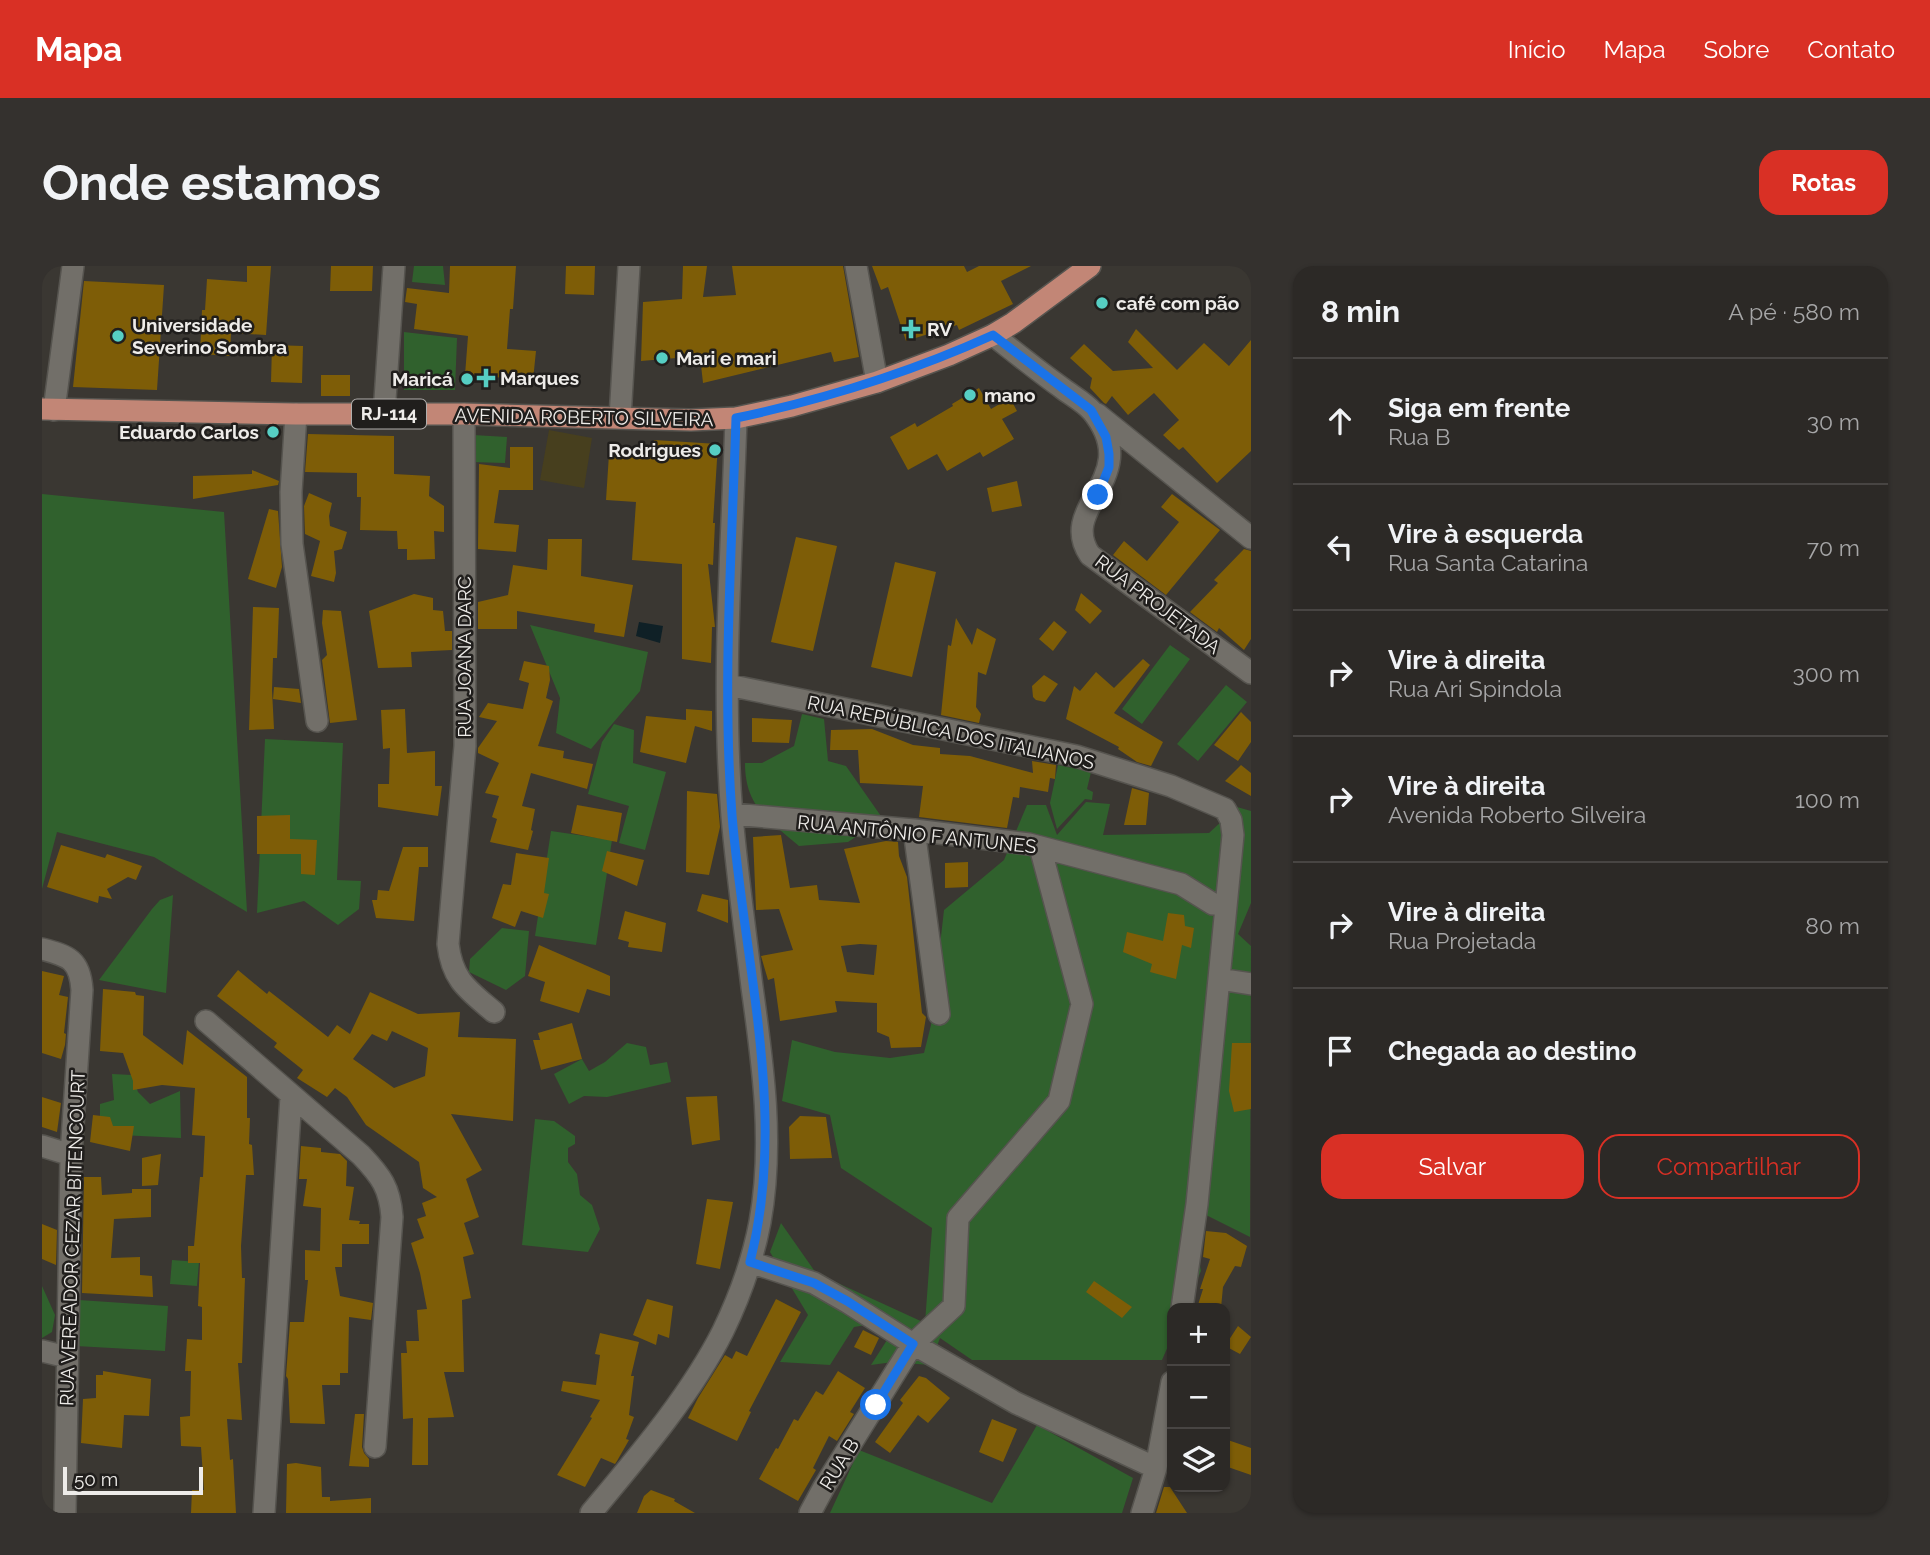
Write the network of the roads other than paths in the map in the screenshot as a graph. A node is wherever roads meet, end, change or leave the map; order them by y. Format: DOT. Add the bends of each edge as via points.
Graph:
graph roads {
  1 [pos="73,266"];
  2 [pos="394,266"];
  3 [pos="629,266"];
  4 [pos="856,266"];
  5 [pos="1090,266"];
  6 [pos="993,335"];
  7 [pos="877,382"];
  8 [pos="48,410"];
  9 [pos="1091,410"];
  10 [pos="296,414"];
  11 [pos="384,414"];
  12 [pos="464,414"];
  13 [pos="620,418"];
  14 [pos="736,418"];
  15 [pos="1251,538"];
  16 [pos="1251,673"];
  17 [pos="728,685"];
  18 [pos="317,721"];
  19 [pos="732,814"];
  20 [pos="914,830"];
  21 [pos="1040,846"];
  22 [pos="1213,904"];
  23 [pos="42,949"];
  24 [pos="1219,979"];
  25 [pos="1251,984"];
  26 [pos="494,1012"];
  27 [pos="939,1014"];
  28 [pos="206,1021"];
  29 [pos="291,1097"];
  30 [pos="42,1146"];
  31 [pos="71,1155"];
  32 [pos="750,1262"];
  33 [pos="1183,1303"];
  34 [pos="913,1344"];
  35 [pos="42,1351"];
  36 [pos="67,1357"];
  37 [pos="1167,1408"];
  38 [pos="375,1447"];
  39 [pos="1156,1468"];
  40 [pos="65,1513"];
  41 [pos="264,1513"];
  42 [pos="591,1513"];
  43 [pos="810,1513"];
  44 [pos="1142,1513"];
  1 -- 8 [label="street"];
  2 -- 11 [label="street"];
  3 -- 13 [label="street"];
  4 -- 7 [label="street"];
  5 -- 6 [label="main road, AVENIDA ROBERTO SILVEIRA / RJ-114"];
  6 -- 7 [label="main road, AVENIDA ROBERTO SILVEIRA / RJ-114"];
  6 -- 9 [label="street, RUA PROJETADA"];
  7 -- 14 [label="main road, AVENIDA ROBERTO SILVEIRA / RJ-114"];
  8 -- 10 [label="main road, AVENIDA ROBERTO SILVEIRA / RJ-114"];
  9 -- 15 [label="street, RUA PROJETADA"];
  9 -- 16 [label="street, RUA PROJETADA" via="1106,437 1109,467 1098,495 1086,510 1083,545 1099,563"];
  10 -- 11 [label="main road, AVENIDA ROBERTO SILVEIRA / RJ-114"];
  10 -- 18 [label="street" via="292,544"];
  11 -- 12 [label="main road, AVENIDA ROBERTO SILVEIRA / RJ-114"];
  12 -- 13 [label="main road, AVENIDA ROBERTO SILVEIRA / RJ-114"];
  12 -- 26 [label="street, RUA JOANA DARC" via="465,746 448,944 455,975"];
  13 -- 14 [label="main road, AVENIDA ROBERTO SILVEIRA / RJ-114"];
  14 -- 17 [label="street"];
  17 -- 19 [label="street"];
  17 -- 24 [label="street, RUA REPÚBLICA DOS ITALIANOS" via="1076,756 1171,786 1224,809 1233,835"];
  19 -- 20 [label="street, RUA ANTÔNIO F ANTUNES"];
  19 -- 32 [label="street" via="766,1117 764,1190"];
  20 -- 21 [label="street, RUA ANTÔNIO F ANTUNES"];
  20 -- 27 [label="street"];
  21 -- 22 [label="street, RUA ANTÔNIO F ANTUNES" via="1181,884"];
  21 -- 34 [label="street, RUA B" via="1082,1004 1059,1101 958,1218 954,1306"];
  23 -- 31 [label="street, RUA VEREADOR CEZAR BITENCOURT" via="67,957 81,976"];
  24 -- 25 [label="street"];
  24 -- 33 [label="street"];
  28 -- 29 [label="street"];
  29 -- 38 [label="street" via="377,1171 391,1199"];
  29 -- 41 [label="street"];
  30 -- 31 [label="street"];
  31 -- 36 [label="street, RUA VEREADOR CEZAR BITENCOURT"];
  32 -- 34 [label="street" via="814,1283"];
  32 -- 42 [label="street" via="723,1331 699,1371"];
  34 -- 39 [label="street" via="1016,1403"];
  34 -- 43 [label="street, RUA B"];
  35 -- 36 [label="street"];
  36 -- 40 [label="street, RUA VEREADOR CEZAR BITENCOURT"];
  37 -- 39 [label="street"];
  39 -- 44 [label="street"];
}
